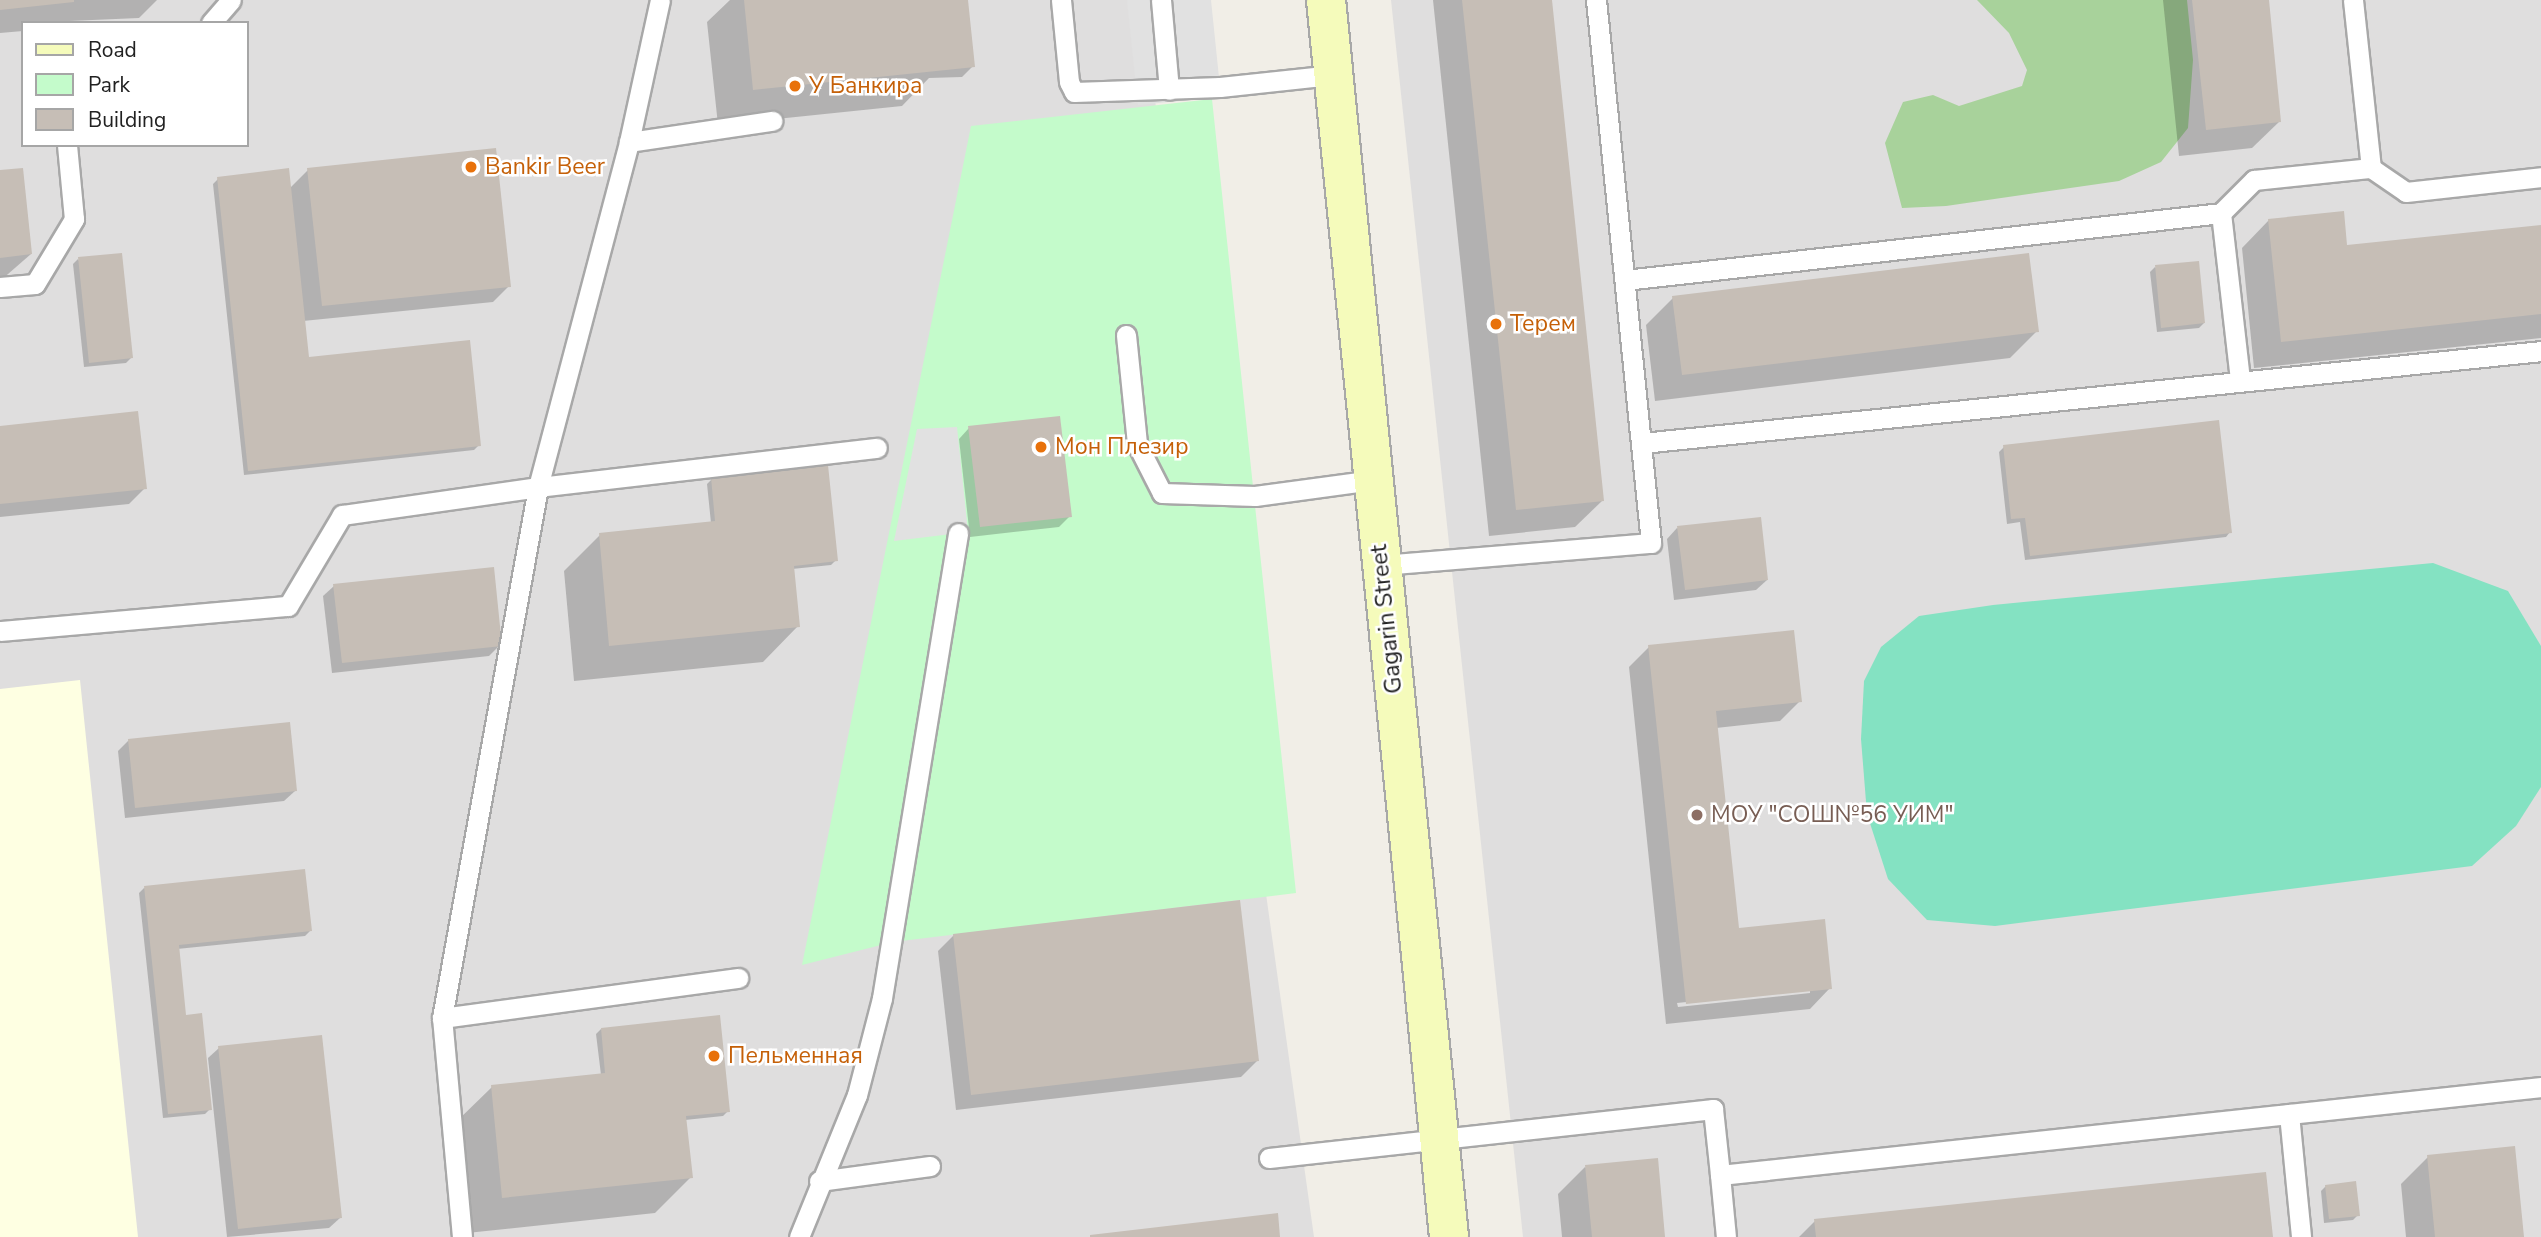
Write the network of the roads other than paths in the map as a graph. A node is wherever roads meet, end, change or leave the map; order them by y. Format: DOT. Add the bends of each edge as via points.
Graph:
graph roads {
  1 [pos="231,0"];
  2 [pos="660,0"];
  3 [pos="1061,0"];
  4 [pos="1161,0"];
  5 [pos="1326,0"];
  6 [pos="1596,0"];
  7 [pos="2353,0"];
  8 [pos="213,21"];
  9 [pos="1333,75"];
  10 [pos="1169,90"];
  11 [pos="772,121"];
  12 [pos="629,142"];
  13 [pos="67,147"];
  14 [pos="2371,168"];
  15 [pos="2541,177"];
  16 [pos="2221,214"];
  17 [pos="1625,280"];
  18 [pos="0,287"];
  19 [pos="1126,335"];
  20 [pos="2541,351"];
  21 [pos="2241,381"];
  22 [pos="1642,443"];
  23 [pos="877,448"];
  24 [pos="1374,480"];
  25 [pos="538,487"];
  26 [pos="958,533"];
  27 [pos="1382,565"];
  28 [pos="0,631"];
  29 [pos="738,978"];
  30 [pos="442,1018"];
  31 [pos="2541,1087"];
  32 [pos="2289,1114"];
  33 [pos="1439,1138"];
  34 [pos="1269,1158"];
  35 [pos="930,1166"];
  36 [pos="1720,1175"];
  37 [pos="818,1181"];
  38 [pos="462,1237"];
  39 [pos="799,1237"];
  40 [pos="1449,1237"];
  41 [pos="1726,1237"];
  42 [pos="2301,1237"];
  1 -- 8 [label="lane"];
  2 -- 12 [label="lane"];
  3 -- 10 [label="lane" via="1069,82 1074,92"];
  4 -- 10 [label="lane"];
  5 -- 9 [label="main road, Gagarin Street"];
  6 -- 17 [label="lane"];
  7 -- 14 [label="lane"];
  9 -- 10 [label="lane"];
  9 -- 24 [label="main road, Gagarin Street"];
  11 -- 12 [label="lane"];
  12 -- 25 [label="lane"];
  13 -- 18 [label="lane" via="74,219 35,284"];
  14 -- 15 [label="lane" via="2406,191"];
  14 -- 16 [label="lane" via="2255,180"];
  16 -- 17 [label="lane"];
  16 -- 21 [label="lane"];
  17 -- 22 [label="lane"];
  19 -- 24 [label="lane" via="1137,444 1162,493 1255,496"];
  20 -- 21 [label="lane"];
  21 -- 22 [label="lane"];
  22 -- 27 [label="lane" via="1651,542"];
  23 -- 25 [label="lane"];
  24 -- 27 [label="main road, Gagarin Street"];
  25 -- 28 [label="lane" via="342,516 288,606"];
  25 -- 30 [label="lane"];
  26 -- 37 [label="lane" via="882,998 857,1095"];
  27 -- 33 [label="main road, Gagarin Street"];
  29 -- 30 [label="lane"];
  30 -- 38 [label="lane"];
  31 -- 32 [label="lane"];
  32 -- 36 [label="lane"];
  32 -- 42 [label="lane"];
  33 -- 34 [label="lane"];
  33 -- 36 [label="lane" via="1713,1109"];
  33 -- 40 [label="main road, Gagarin Street"];
  35 -- 37 [label="lane"];
  36 -- 41 [label="lane"];
  37 -- 39 [label="lane"];
}
